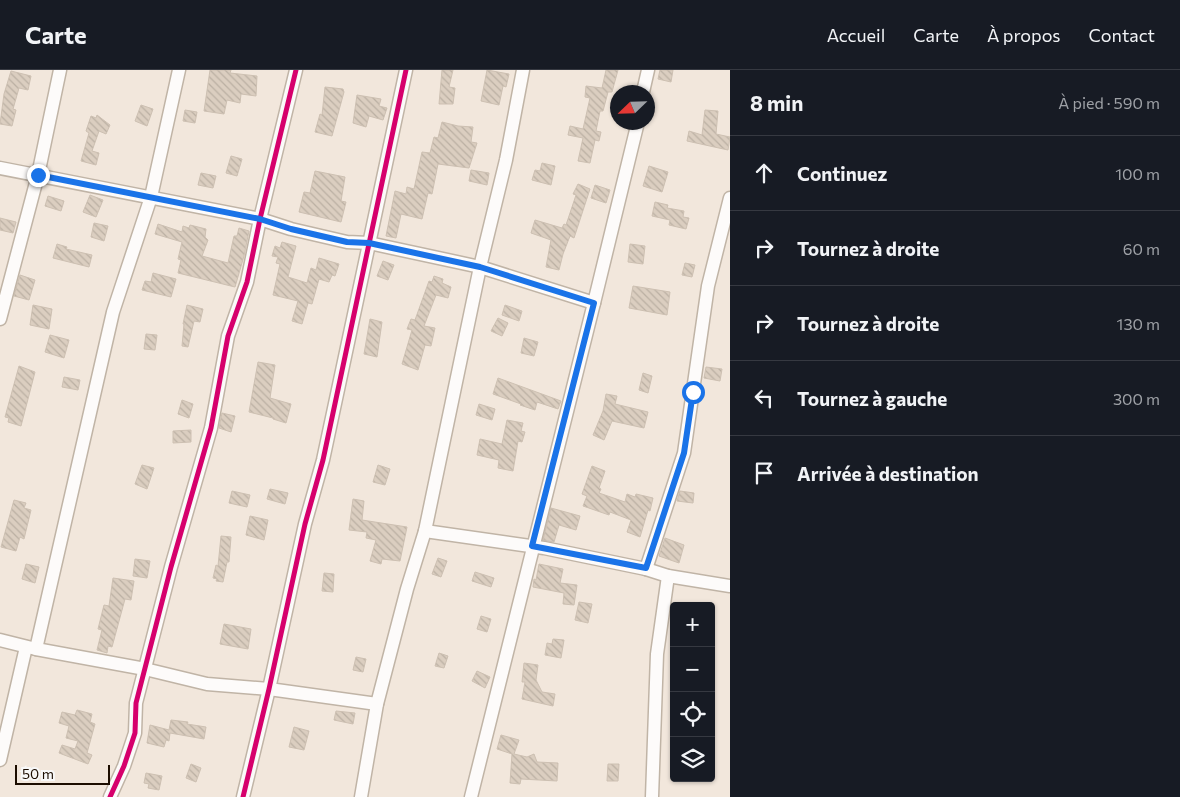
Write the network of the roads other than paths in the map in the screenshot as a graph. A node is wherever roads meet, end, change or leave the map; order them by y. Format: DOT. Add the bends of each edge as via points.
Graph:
graph roads {
  1 [pos="60,70"];
  2 [pos="179,70"];
  3 [pos="296,70"];
  4 [pos="406,70"];
  5 [pos="523,70"];
  6 [pos="648,70"];
  7 [pos="645,85"];
  8 [pos="636,130"];
  9 [pos="0,168"];
  10 [pos="38,175"];
  11 [pos="151,197"];
  12 [pos="730,198"];
  13 [pos="260,219"];
  14 [pos="369,243"];
  15 [pos="480,267"];
  16 [pos="594,303"];
  17 [pos="0,319"];
  18 [pos="425,531"];
  19 [pos="532,546"];
  20 [pos="646,568"];
  21 [pos="668,576"];
  22 [pos="730,586"];
  23 [pos="0,640"];
  24 [pos="31,648"];
  25 [pos="145,669"];
  26 [pos="269,689"];
  27 [pos="377,704"];
  28 [pos="0,760"];
  29 [pos="110,797"];
  30 [pos="243,797"];
  31 [pos="362,797"];
  32 [pos="470,797"];
  33 [pos="652,797"];
  1 -- 10 [label="street"];
  2 -- 11 [label="street"];
  3 -- 13 [label="street"];
  4 -- 14 [label="street"];
  5 -- 15 [label="street" via="506,160"];
  6 -- 7 [label="street"];
  8 -- 16 [label="street"];
  9 -- 10 [label="street"];
  10 -- 11 [label="street"];
  10 -- 17 [label="street"];
  11 -- 13 [label="street"];
  11 -- 24 [label="street" via="114,312"];
  12 -- 20 [label="street" via="708,286 684,453"];
  13 -- 14 [label="street" via="347,242"];
  13 -- 25 [label="street" via="247,282 228,336 211,428 170,568"];
  14 -- 15 [label="street"];
  14 -- 26 [label="street" via="323,460 305,524"];
  15 -- 16 [label="street"];
  15 -- 18 [label="street"];
  16 -- 19 [label="street"];
  18 -- 19 [label="street"];
  18 -- 27 [label="street"];
  19 -- 20 [label="street"];
  19 -- 32 [label="street"];
  20 -- 21 [label="street"];
  21 -- 22 [label="street"];
  21 -- 33 [label="street" via="657,654"];
  23 -- 24 [label="street"];
  24 -- 25 [label="street"];
  24 -- 28 [label="street"];
  25 -- 26 [label="street" via="207,684"];
  25 -- 29 [label="street" via="136,703 134,733"];
  26 -- 27 [label="street"];
  26 -- 30 [label="street"];
  27 -- 31 [label="street"];
}
